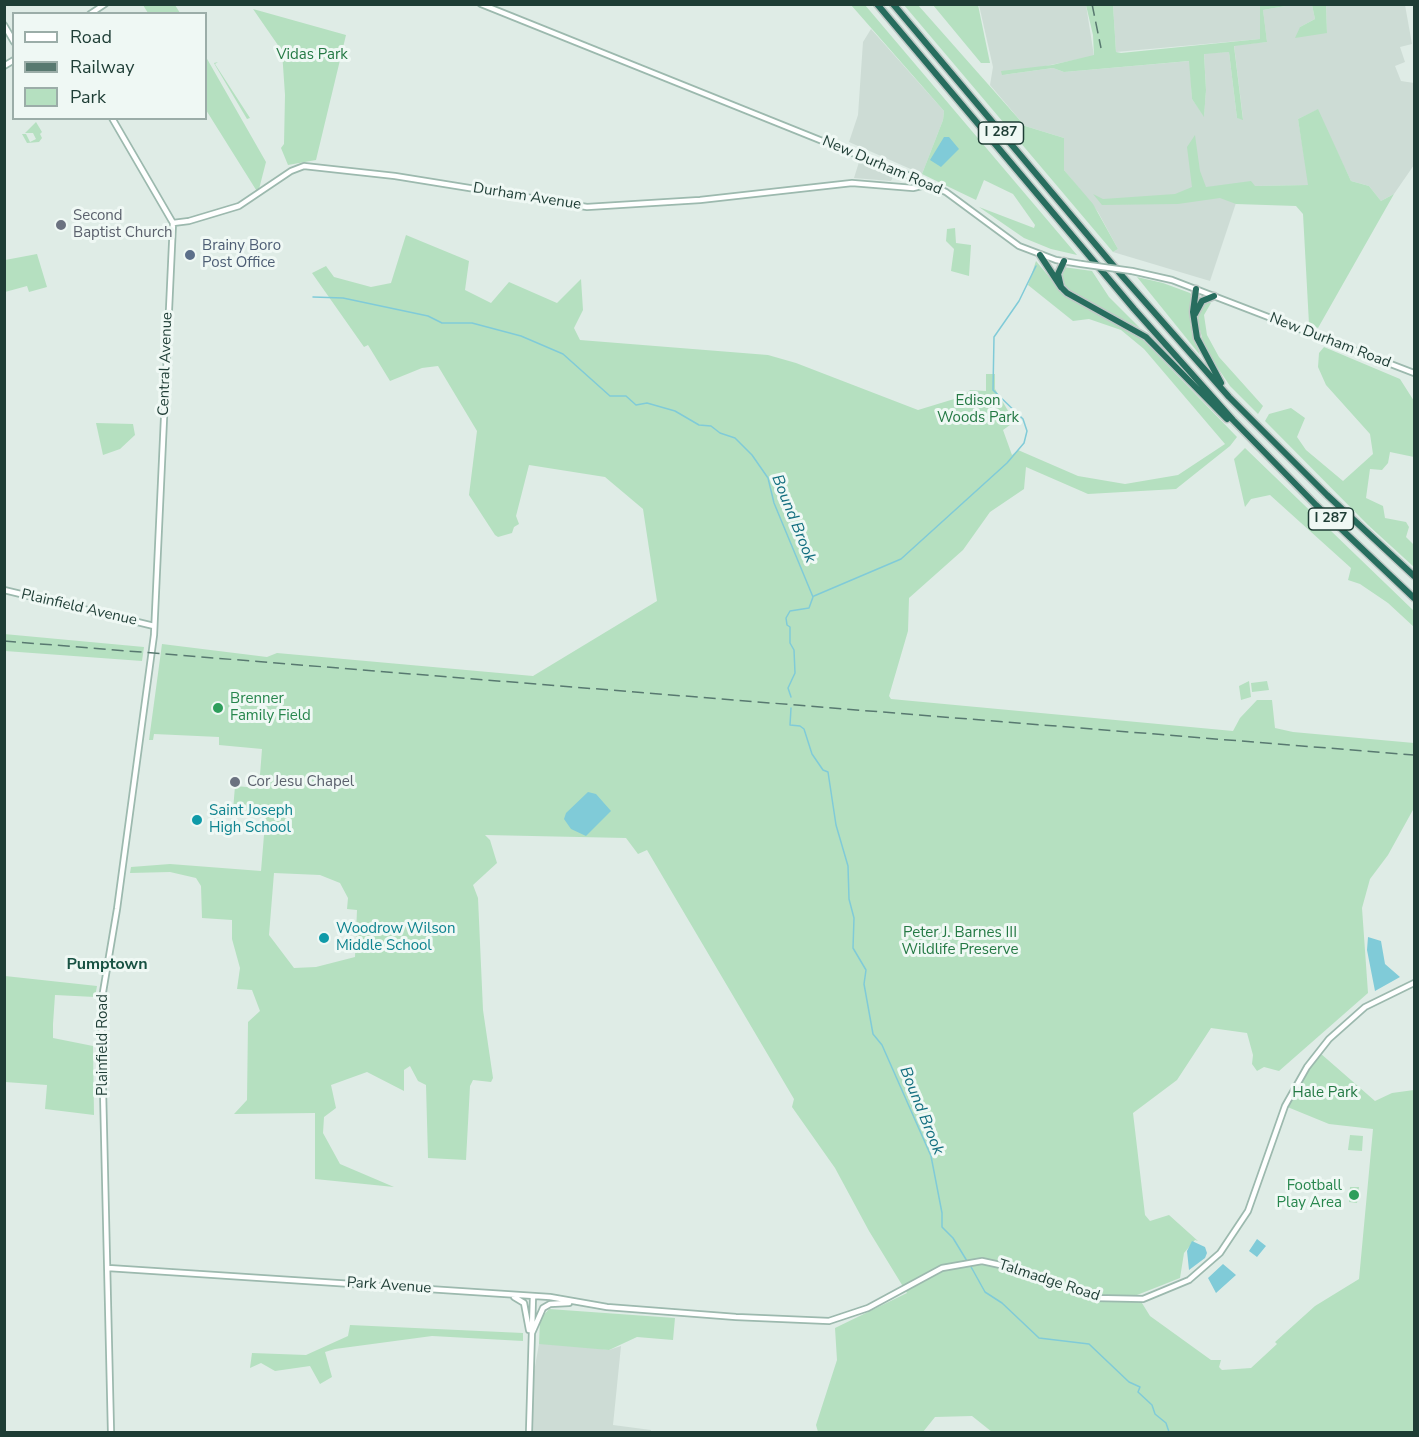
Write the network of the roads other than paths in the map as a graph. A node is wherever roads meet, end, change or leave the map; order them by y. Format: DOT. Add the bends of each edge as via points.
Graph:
graph roads {
  1 [pos="481,4"];
  2 [pos="877,4"];
  3 [pos="892,4"];
  4 [pos="496,7"];
  5 [pos="4,25"];
  6 [pos="12,39"];
  7 [pos="113,120"];
  8 [pos="930,184"];
  9 [pos="173,223"];
  10 [pos="1040,255"];
  11 [pos="1064,261"];
  12 [pos="1061,287"];
  13 [pos="1196,289"];
  14 [pos="1214,296"];
  15 [pos="1194,320"];
  16 [pos="1414,373"];
  17 [pos="1229,397"];
  18 [pos="1233,420"];
  19 [pos="1414,576"];
  20 [pos="4,590"];
  21 [pos="1414,598"];
  22 [pos="154,626"];
  23 [pos="1414,982"];
  24 [pos="108,1268"];
  25 [pos="509,1294"];
  26 [pos="533,1296"];
  27 [pos="577,1302"];
  28 [pos="530,1338"];
  29 [pos="111,1432"];
  30 [pos="529,1432"];
  1 -- 4 [label="street, New Durham Road"];
  2 -- 18 [label="highway, I 287"];
  3 -- 17 [label="highway, I 287"];
  4 -- 8 [label="street, New Durham Road"];
  5 -- 6 [label="street"];
  7 -- 9 [label="street"];
  8 -- 9 [label="street, Durham Avenue" via="913,188 852,183 700,200 586,207 395,176 304,166 239,206"];
  8 -- 10 [label="street, New Durham Road" via="1011,241"];
  9 -- 22 [label="street, Central Avenue"];
  10 -- 11 [label="street, New Durham Road"];
  10 -- 12 [label="highway"];
  11 -- 12 [label="highway" via="1058,274"];
  11 -- 13 [label="street, New Durham Road, bridge" via="1163,277"];
  12 -- 18 [label="highway" via="1146,337 1227,419"];
  13 -- 14 [label="street, New Durham Road"];
  13 -- 15 [label="highway"];
  14 -- 15 [label="highway" via="1200,303"];
  14 -- 16 [label="street, New Durham Road"];
  15 -- 17 [label="highway" via="1202,351"];
  17 -- 19 [label="highway, I 287"];
  18 -- 21 [label="highway, I 287"];
  20 -- 22 [label="street, Plainfield Avenue"];
  22 -- 24 [label="street, Plainfield Road" via="120,887 102,991"];
  23 -- 27 [label="street, Talmadge Road" via="1365,1007 1329,1039 1307,1067 1285,1106 1248,1211 1230,1241 1189,1280 1154,1297 1132,1301 1095,1298 1003,1264 972,1262 949,1265 868,1308 828,1321"];
  24 -- 25 [label="street, Park Avenue"];
  24 -- 29 [label="street, Plainfield Road"];
  25 -- 26 [label="street, Park Avenue"];
  25 -- 28 [label="street" via="524,1303"];
  26 -- 27 [label="street, Talmadge Road"];
  26 -- 28 [label="street"];
  27 -- 28 [label="street" via="543,1308"];
  28 -- 30 [label="street"];
}
